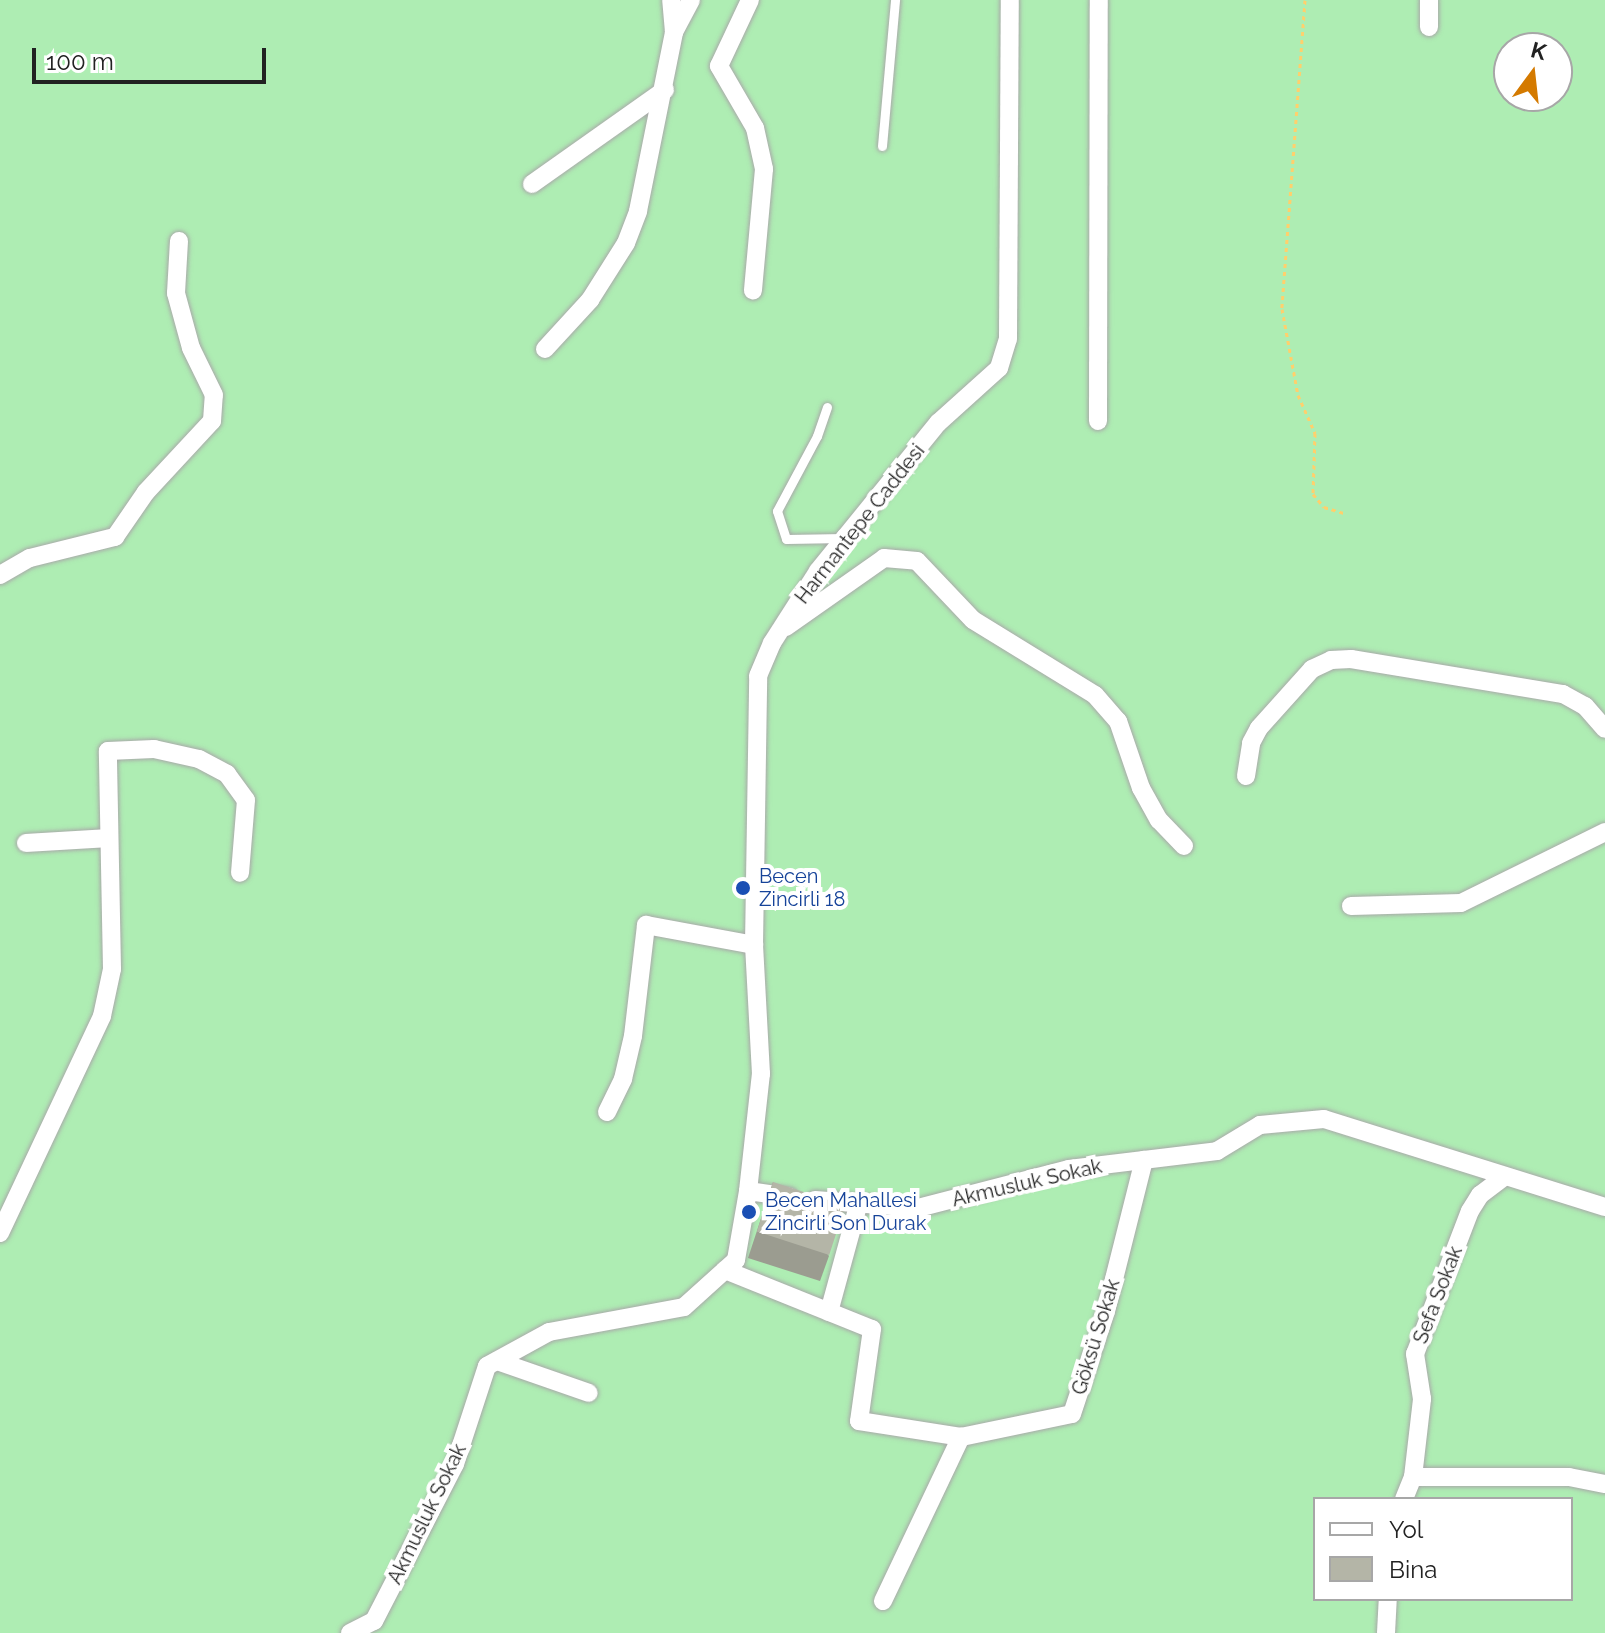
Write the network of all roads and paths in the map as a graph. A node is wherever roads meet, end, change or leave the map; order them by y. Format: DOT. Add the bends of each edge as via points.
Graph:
graph roads {
  1 [pos="671,0"];
  2 [pos="691,0"];
  3 [pos="750,0"];
  4 [pos="895,0"];
  5 [pos="1010,0"];
  6 [pos="1099,0"];
  7 [pos="1305,0"];
  8 [pos="1429,0"];
  9 [pos="1429,27"];
  10 [pos="674,32"];
  11 [pos="665,90"];
  12 [pos="882,146"];
  13 [pos="532,184"];
  14 [pos="179,241"];
  15 [pos="753,291"];
  16 [pos="545,349"];
  17 [pos="827,407"];
  18 [pos="1098,421"];
  19 [pos="1344,513"];
  20 [pos="845,538"];
  21 [pos="0,575"];
  22 [pos="779,632"];
  23 [pos="1605,729"];
  24 [pos="1246,776"];
  25 [pos="1605,832"];
  26 [pos="109,838"];
  27 [pos="26,843"];
  28 [pos="1184,846"];
  29 [pos="240,873"];
  30 [pos="1351,906"];
  31 [pos="754,945"];
  32 [pos="607,1112"];
  33 [pos="1144,1160"];
  34 [pos="1505,1176"];
  35 [pos="748,1191"];
  36 [pos="858,1206"];
  37 [pos="1605,1207"];
  38 [pos="0,1233"];
  39 [pos="725,1270"];
  40 [pos="829,1312"];
  41 [pos="497,1361"];
  42 [pos="589,1393"];
  43 [pos="961,1437"];
  44 [pos="1413,1477"];
  45 [pos="1605,1484"];
  46 [pos="1405,1497"];
  47 [pos="883,1601"];
  48 [pos="1388,1601"];
  49 [pos="350,1633"];
  50 [pos="1386,1633"];
  1 -- 10 [label="street"];
  2 -- 10 [label="street"];
  3 -- 15 [label="street" via="719,66 755,128 764,169"];
  4 -- 12 [label="lane"];
  5 -- 20 [label="street, Harmantepe Caddesi" via="1008,339 999,368 938,423"];
  6 -- 18 [label="street"];
  7 -- 19 [label="path" via="1282,309 1298,395 1315,433 1313,494 1324,507"];
  8 -- 9 [label="street"];
  10 -- 11 [label="street"];
  11 -- 13 [label="street"];
  11 -- 16 [label="street" via="626,243 590,300"];
  14 -- 21 [label="street" via="176,293 191,348 214,395 212,421 146,492 115,537 30,558"];
  17 -- 20 [label="lane" via="777,511 786,539"];
  20 -- 22 [label="street, Harmantepe Caddesi"];
  22 -- 28 [label="street" via="884,558 917,561 973,620 1095,695 1118,721 1141,788 1159,820"];
  22 -- 31 [label="street, Harmantepe Caddesi" via="758,676"];
  23 -- 24 [label="street" via="1585,706 1563,694 1331,660 1312,669 1259,728"];
  25 -- 30 [label="street" via="1461,903"];
  26 -- 27 [label="street"];
  26 -- 29 [label="street" via="108,751 154,749 199,759 227,774 246,800"];
  26 -- 38 [label="street" via="112,969 102,1016"];
  31 -- 32 [label="street" via="646,925 633,1036 623,1079"];
  31 -- 35 [label="street, Harmantepe Caddesi" via="761,1074"];
  33 -- 34 [label="street, Akmusluk Sokak" via="1217,1151 1260,1125 1324,1119"];
  33 -- 36 [label="street, Akmusluk Sokak" via="1069,1169 918,1208"];
  33 -- 43 [label="street, Göksü Sokak" via="1106,1311 1072,1414"];
  34 -- 37 [label="street, Akmusluk Sokak"];
  34 -- 44 [label="street, Sefa Sokak" via="1480,1195 1470,1211 1415,1354 1422,1399"];
  35 -- 36 [label="street, Akmusluk Sokak"];
  35 -- 39 [label="street" via="736,1260"];
  36 -- 40 [label="street"];
  39 -- 40 [label="street"];
  39 -- 41 [label="street" via="684,1307 549,1332"];
  40 -- 43 [label="street" via="872,1329 859,1421"];
  41 -- 42 [label="street"];
  41 -- 49 [label="street, Akmusluk Sokak" via="487,1366 455,1464 374,1621"];
  43 -- 47 [label="street"];
  44 -- 45 [label="street" via="1569,1477"];
  44 -- 46 [label="street, Sefa Sokak"];
  48 -- 50 [label="street"];
}
